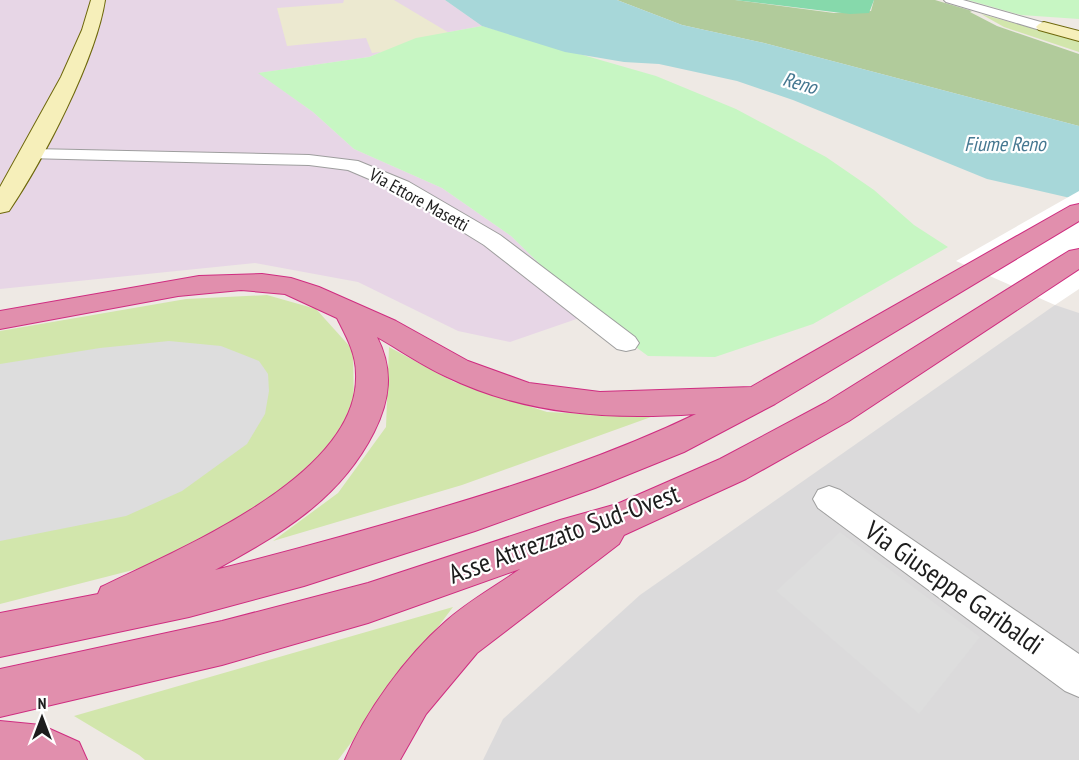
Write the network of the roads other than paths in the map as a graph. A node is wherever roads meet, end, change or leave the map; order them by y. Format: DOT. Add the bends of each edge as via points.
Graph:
graph roads {
  1 [pos="950,0"];
  2 [pos="97,9"];
  3 [pos="1079,23"];
  4 [pos="1044,27"];
  5 [pos="1079,36"];
  6 [pos="33,154"];
  7 [pos="0,206"];
  8 [pos="1079,211"];
  9 [pos="1079,257"];
  10 [pos="0,310"];
  11 [pos="40,312"];
  12 [pos="350,313"];
  13 [pos="0,321"];
  14 [pos="626,343"];
  15 [pos="763,396"];
  16 [pos="829,499"];
  17 [pos="625,518"];
  18 [pos="81,620"];
  19 [pos="0,635"];
  20 [pos="1079,677"];
  21 [pos="0,693"];
  22 [pos="0,747"];
  23 [pos="61,760"];
  24 [pos="371,760"];
  1 -- 4 [label="street"];
  2 -- 6 [label="main road" via="60,101"];
  3 -- 4 [label="main road"];
  4 -- 5 [label="main road"];
  6 -- 7 [label="main road"];
  6 -- 14 [label="street, Via Ettore Masetti" via="309,160 352,165 402,186 492,240"];
  8 -- 15 [label="highway, Asse Attrezzato Sud-Ovest"];
  9 -- 17 [label="highway, Asse Attrezzato Sud-Ovest" via="837,412 733,469"];
  10 -- 11 [label="highway"];
  11 -- 12 [label="highway" via="186,287 251,282 311,292"];
  11 -- 13 [label="highway"];
  12 -- 15 [label="highway" via="481,380 556,401 623,406"];
  12 -- 18 [label="highway" via="368,350 373,369 372,390 354,439 334,465 311,490 272,519"];
  15 -- 18 [label="highway, Asse Attrezzato Sud-Ovest" via="670,442 475,514 304,567"];
  16 -- 20 [label="street, Via Giuseppe Garibaldi"];
  17 -- 21 [label="highway, Asse Attrezzato Sud-Ovest" via="368,603 222,643"];
  17 -- 24 [label="highway" via="461,638 409,697"];
  18 -- 19 [label="highway, Asse Attrezzato Sud-Ovest"];
  22 -- 23 [label="highway" via="41,751"];
}
